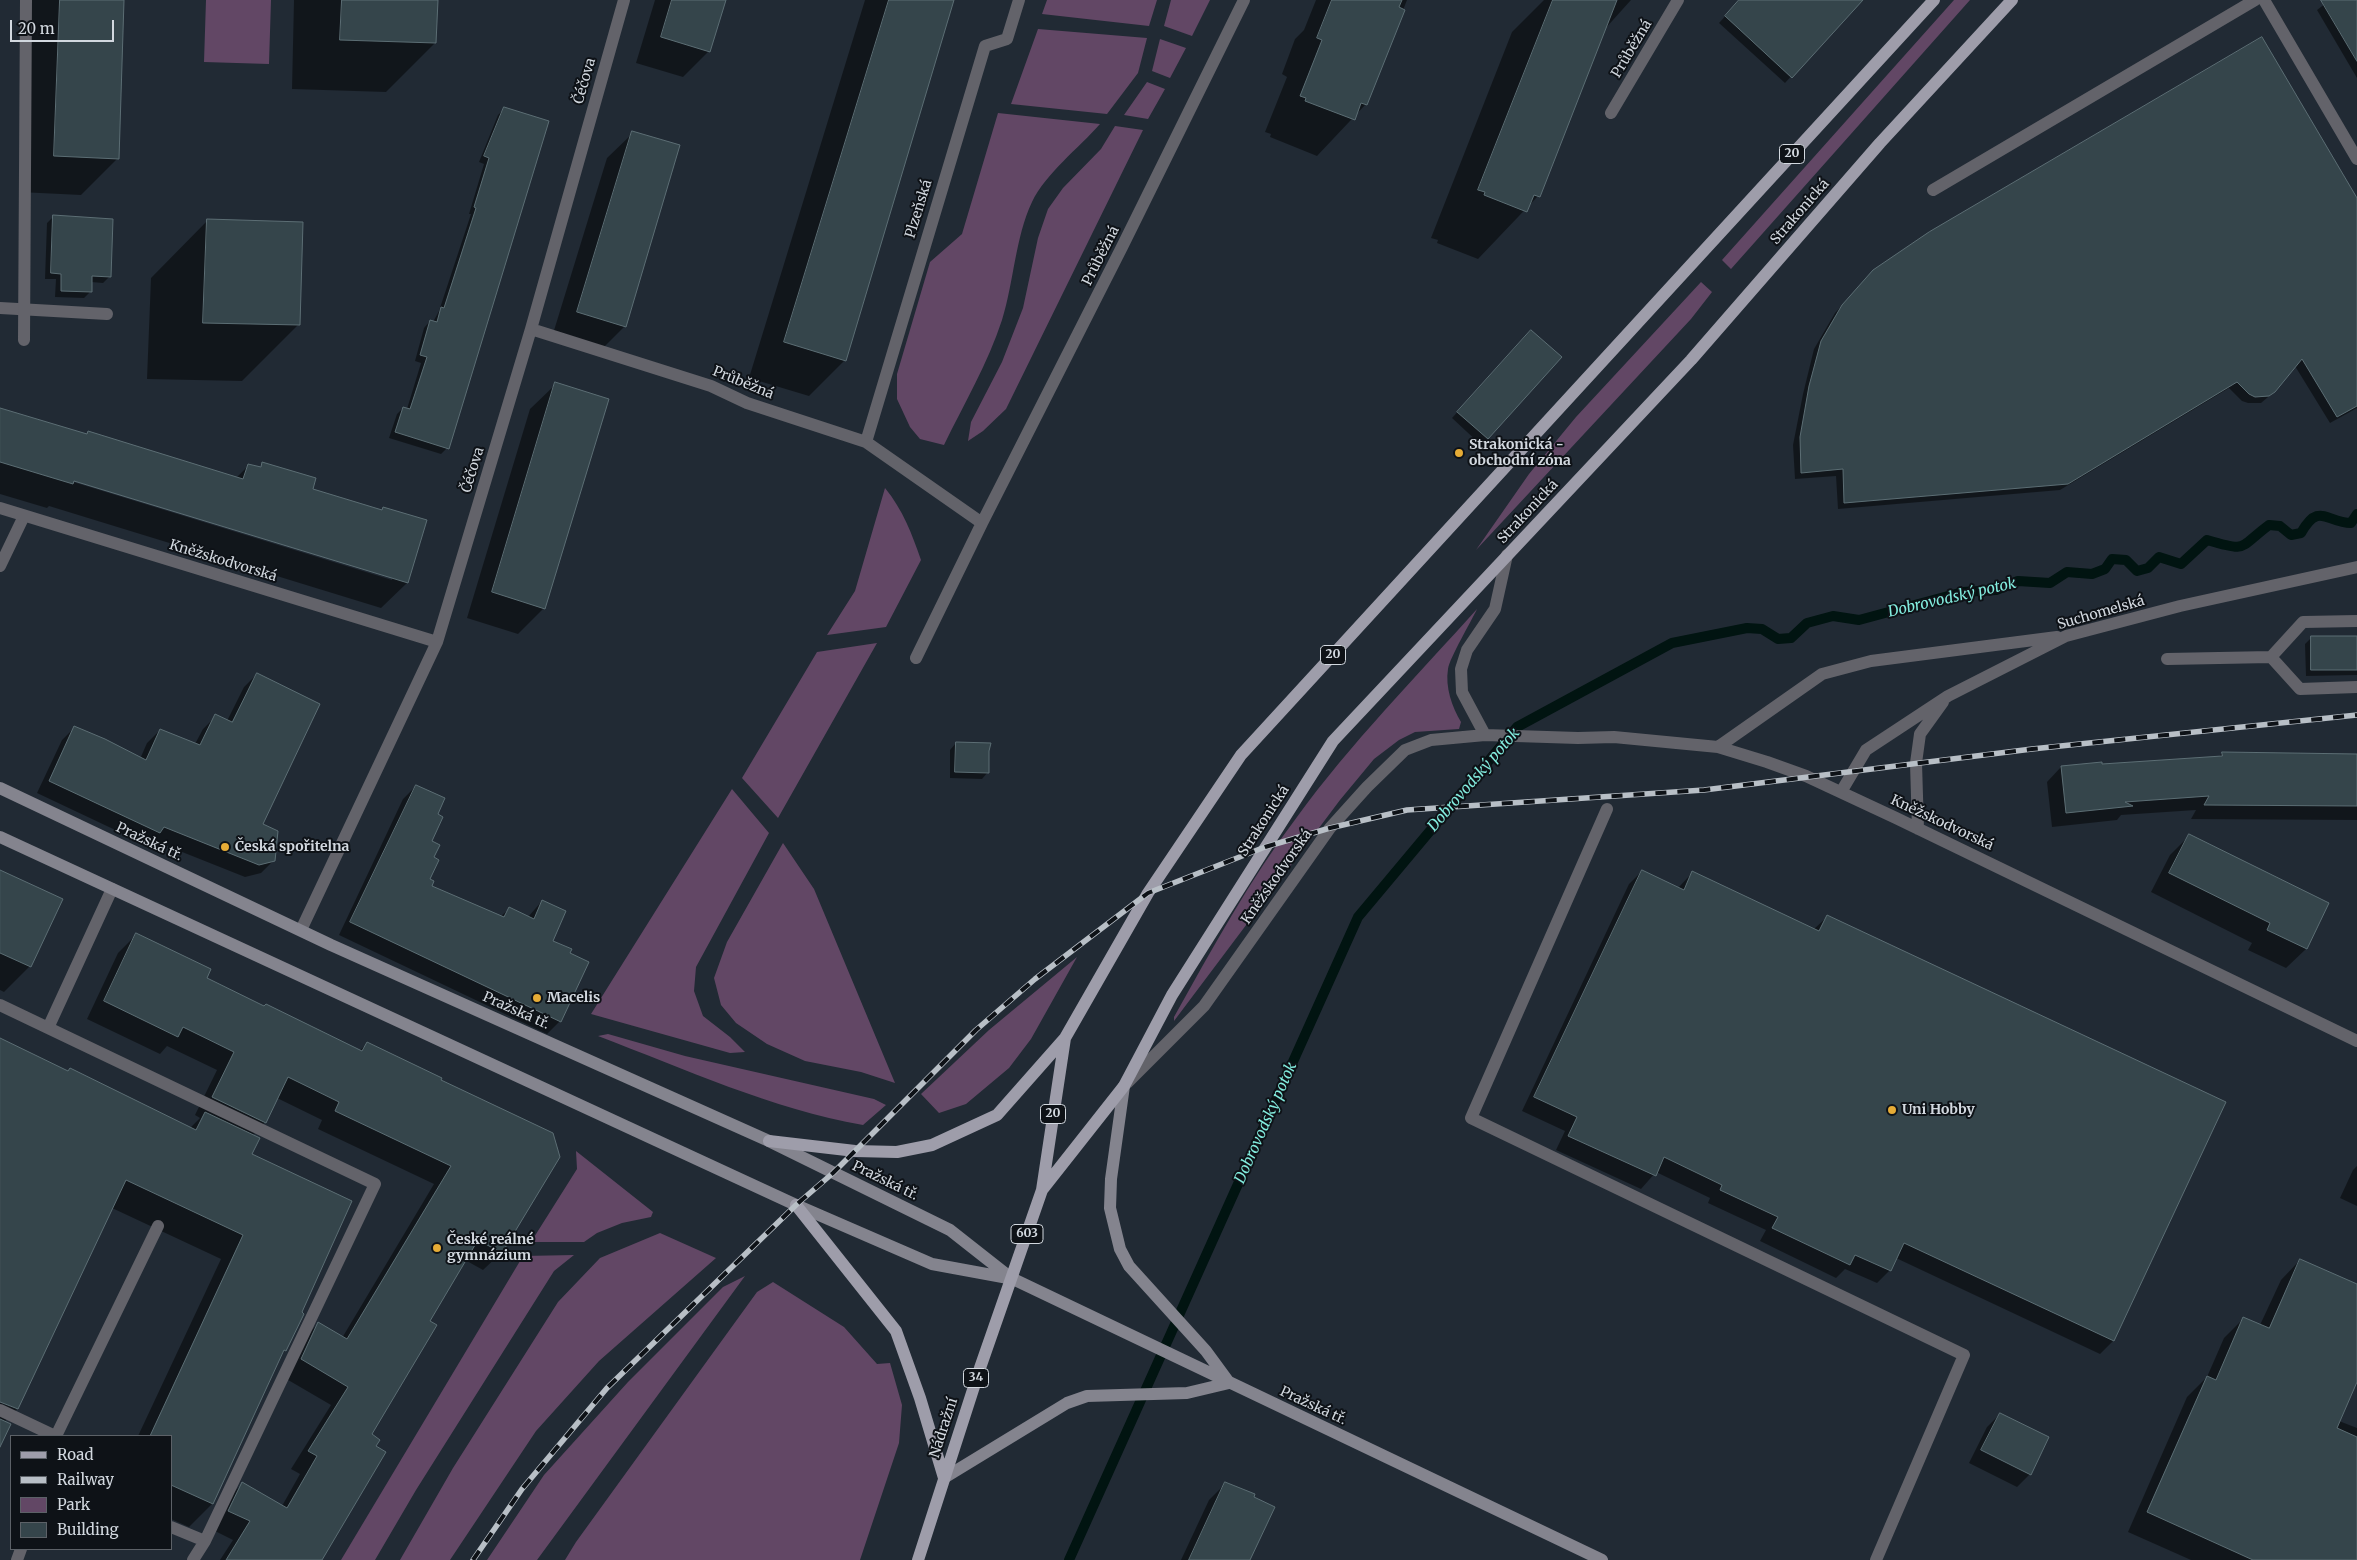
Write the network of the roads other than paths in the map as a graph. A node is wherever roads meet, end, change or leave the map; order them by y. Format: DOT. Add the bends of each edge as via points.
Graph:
graph roads {
  1 [pos="26,0"];
  2 [pos="624,0"];
  3 [pos="1019,0"];
  4 [pos="1244,0"];
  5 [pos="1678,0"];
  6 [pos="1934,0"];
  7 [pos="2012,0"];
  8 [pos="2255,0"];
  9 [pos="2264,0"];
  10 [pos="1611,113"];
  11 [pos="2357,158"];
  12 [pos="1933,190"];
  13 [pos="0,308"];
  14 [pos="24,310"];
  15 [pos="108,314"];
  16 [pos="531,329"];
  17 [pos="24,340"];
  18 [pos="866,442"];
  19 [pos="0,508"];
  20 [pos="24,516"];
  21 [pos="982,523"];
  22 [pos="1507,555"];
  23 [pos="0,566"];
  24 [pos="2357,568"];
  25 [pos="2357,621"];
  26 [pos="2066,636"];
  27 [pos="437,642"];
  28 [pos="2271,657"];
  29 [pos="916,658"];
  30 [pos="2167,659"];
  31 [pos="2357,687"];
  32 [pos="1948,696"];
  33 [pos="1488,735"];
  34 [pos="1718,747"];
  35 [pos="0,788"];
  36 [pos="1841,792"];
  37 [pos="1607,809"];
  38 [pos="1918,829"];
  39 [pos="0,837"];
  40 [pos="112,890"];
  41 [pos="301,930"];
  42 [pos="0,1005"];
  43 [pos="48,1028"];
  44 [pos="1065,1038"];
  45 [pos="2357,1041"];
  46 [pos="1124,1086"];
  47 [pos="769,1141"];
  48 [pos="1042,1190"];
  49 [pos="796,1204"];
  50 [pos="158,1226"];
  51 [pos="1011,1278"];
  52 [pos="1230,1383"];
  53 [pos="0,1410"];
  54 [pos="53,1435"];
  55 [pos="55,1435"];
  56 [pos="944,1478"];
  57 [pos="172,1527"];
  58 [pos="205,1541"];
  59 [pos="193,1560"];
  60 [pos="918,1560"];
  61 [pos="1602,1560"];
  62 [pos="1876,1560"];
  1 -- 14 [label="street"];
  2 -- 16 [label="street, Čéčova"];
  3 -- 18 [label="street, Plzeňská" via="1007,39 985,46"];
  4 -- 21 [label="street, Průběžná"];
  5 -- 10 [label="street, Průběžná"];
  6 -- 44 [label="main road, 20" via="1241,755 1148,893"];
  7 -- 22 [label="main road, Strakonická" via="1880,143 1691,360"];
  8 -- 12 [label="street"];
  9 -- 11 [label="street"];
  13 -- 14 [label="street"];
  14 -- 15 [label="street"];
  14 -- 17 [label="street"];
  16 -- 18 [label="street, Průběžná" via="711,386 748,403"];
  16 -- 27 [label="street, Čéčova"];
  18 -- 21 [label="street, Průběžná"];
  19 -- 20 [label="street, Kněžskodvorská"];
  20 -- 23 [label="street"];
  20 -- 27 [label="street, Kněžskodvorská"];
  21 -- 29 [label="street, Průběžná"];
  22 -- 33 [label="street" via="1495,609 1467,650 1462,669 1462,692"];
  22 -- 46 [label="main road, Strakonická" via="1334,741 1172,995"];
  24 -- 26 [label="street, Suchomelská" via="2180,606"];
  25 -- 28 [label="street" via="2303,622"];
  26 -- 32 [label="street, Suchomelská"];
  26 -- 34 [label="street" via="1871,661 1822,674"];
  27 -- 41 [label="street, Čéčova"];
  28 -- 30 [label="street"];
  28 -- 31 [label="street" via="2300,689"];
  32 -- 36 [label="street, Suchomelská" via="1866,750"];
  32 -- 38 [label="street" via="1920,734 1916,763"];
  33 -- 34 [label="street, Kněžskodvorská" via="1614,737"];
  33 -- 46 [label="street, Kněžskodvorská" via="1432,740 1405,750 1330,828 1204,1006"];
  34 -- 36 [label="street, Kněžskodvorská" via="1768,762"];
  35 -- 41 [label="street, Pražská tř."];
  36 -- 38 [label="street, Kněžskodvorská"];
  37 -- 62 [label="street" via="1471,1118 1964,1355"];
  38 -- 45 [label="street, Kněžskodvorská"];
  39 -- 40 [label="street, Pražská tř."];
  40 -- 43 [label="street"];
  40 -- 49 [label="street, Pražská tř."];
  41 -- 47 [label="street, Pražská tř."];
  42 -- 43 [label="street"];
  43 -- 58 [label="street" via="375,1184"];
  44 -- 47 [label="main road" via="997,1116 932,1145 897,1152 855,1151"];
  44 -- 48 [label="main road, 20"];
  46 -- 48 [label="main road, Strakonická"];
  46 -- 52 [label="street" via="1110,1208 1120,1249 1129,1266 1206,1351"];
  47 -- 51 [label="street, Pražská tř." via="950,1230"];
  48 -- 51 [label="main road, 603"];
  49 -- 51 [label="street, Pražská tř." via="932,1264"];
  49 -- 56 [label="main road" via="896,1331"];
  50 -- 55 [label="street"];
  51 -- 52 [label="street, Pražská tř."];
  51 -- 56 [label="main road, Nádražní / 34"];
  52 -- 56 [label="street" via="1187,1393 1087,1396 1067,1403"];
  52 -- 61 [label="street, Pražská tř."];
  53 -- 54 [label="street"];
  56 -- 60 [label="main road, Nádražní / 34"];
  57 -- 58 [label="street"];
  58 -- 59 [label="street"];
}
